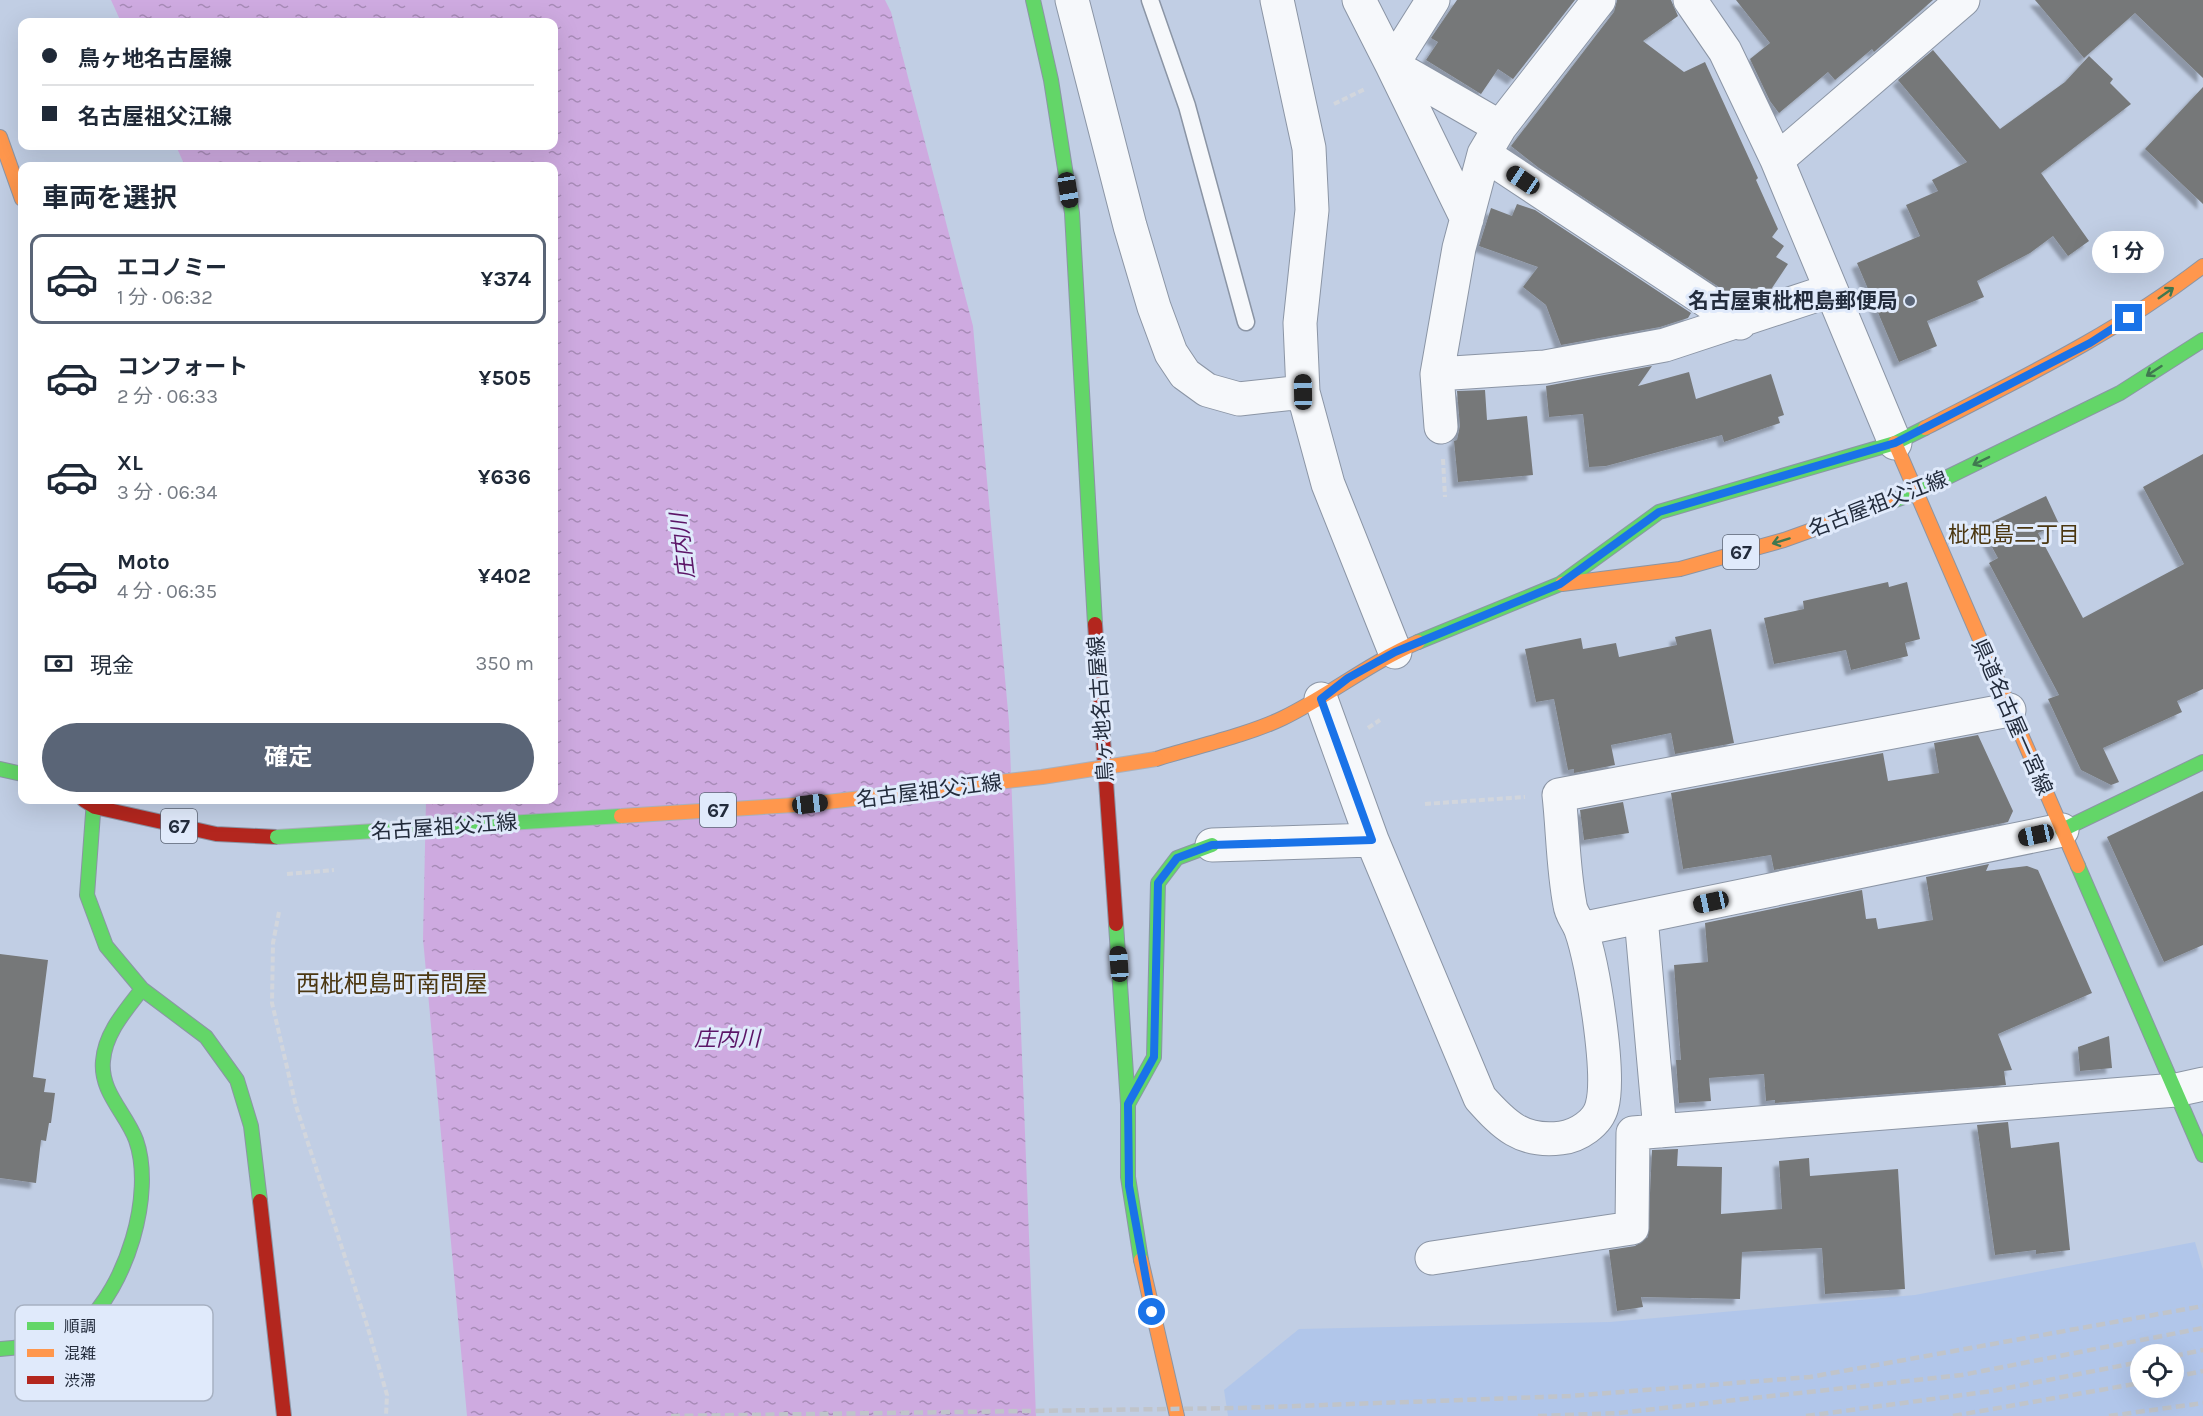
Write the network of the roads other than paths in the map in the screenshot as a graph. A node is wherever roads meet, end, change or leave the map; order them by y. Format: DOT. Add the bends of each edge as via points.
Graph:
graph roads {
  1 [pos="1033,0"];
  2 [pos="1072,0"];
  3 [pos="1150,0"];
  4 [pos="1277,0"];
  5 [pos="1359,0"];
  6 [pos="1433,0"];
  7 [pos="1599,0"];
  8 [pos="1690,0"];
  9 [pos="1963,0"];
  10 [pos="1394,70"];
  11 [pos="0,137"];
  12 [pos="1492,141"];
  13 [pos="1777,160"];
  14 [pos="18,188"];
  15 [pos="1467,219"];
  16 [pos="2203,266"];
  17 [pos="1829,291"];
  18 [pos="1246,322"];
  19 [pos="1740,323"];
  20 [pos="2203,340"];
  21 [pos="1437,374"];
  22 [pos="1303,392"];
  23 [pos="1441,427"];
  24 [pos="1895,443"];
  25 [pos="1915,494"];
  26 [pos="1560,584"];
  27 [pos="1395,652"];
  28 [pos="1321,699"];
  29 [pos="2009,710"];
  30 [pos="2203,762"];
  31 [pos="0,768"];
  32 [pos="18,773"];
  33 [pos="91,804"];
  34 [pos="99,804"];
  35 [pos="2062,830"];
  36 [pos="1372,840"];
  37 [pos="1212,845"];
  38 [pos="1641,917"];
  39 [pos="1581,929"];
  40 [pos="142,989"];
  41 [pos="2190,1087"];
  42 [pos="1128,1104"];
  43 [pos="1660,1131"];
  44 [pos="2203,1155"];
  45 [pos="1432,1258"];
  46 [pos="101,1305"];
  47 [pos="15,1346"];
  48 [pos="0,1349"];
  49 [pos="284,1416"];
  50 [pos="1177,1416"];
  1 -- 42 [label="main road, 鳥ヶ地名古屋線" via="1051,80 1072,213"];
  2 -- 22 [label="street" via="1130,226 1171,353 1185,374 1207,390 1239,399"];
  3 -- 18 [label="lane" via="1187,106"];
  4 -- 22 [label="street" via="1309,148 1312,210 1300,323"];
  5 -- 10 [label="street"];
  6 -- 10 [label="street"];
  7 -- 12 [label="street"];
  8 -- 13 [label="street" via="1725,51"];
  9 -- 13 [label="street"];
  10 -- 12 [label="street"];
  10 -- 15 [label="street"];
  11 -- 14 [label="main road"];
  12 -- 15 [label="street"];
  12 -- 19 [label="street"];
  13 -- 17 [label="street"];
  15 -- 21 [label="street"];
  24 -- 16 [label="main road, 名古屋祖父江線 / 67, one-way" via="2090,343"];
  17 -- 19 [label="street"];
  17 -- 24 [label="street"];
  19 -- 21 [label="street" via="1665,345 1545,368"];
  20 -- 25 [label="main road, 名古屋祖父江線 / 67, one-way" via="2120,393"];
  21 -- 23 [label="street"];
  22 -- 27 [label="street" via="1328,484"];
  24 -- 25 [label="main road, 県道名古屋一宮線"];
  24 -- 26 [label="main road, 名古屋祖父江線 / 67" via="1659,512"];
  25 -- 26 [label="main road, 名古屋祖父江線 / 67, one-way" via="1784,540 1680,569"];
  25 -- 29 [label="main road, 県道名古屋一宮線"];
  26 -- 27 [label="main road, 名古屋祖父江線 / 67"];
  27 -- 28 [label="main road, 名古屋祖父江線 / 67" via="1348,678"];
  28 -- 34 [label="main road, 名古屋祖父江線 / 67, bridge" via="1279,720 1156,759 1042,777 810,804 277,837 216,834"];
  28 -- 36 [label="street"];
  29 -- 35 [label="main road, 県道名古屋一宮線"];
  29 -- 39 [label="street" via="1559,795 1570,907"];
  30 -- 35 [label="main road"];
  31 -- 32 [label="main road"];
  33 -- 40 [label="main road" via="87,895 105,946"];
  35 -- 38 [label="street"];
  35 -- 41 [label="main road, 県道名古屋一宮線"];
  36 -- 37 [label="street"];
  36 -- 39 [label="street" via="1480,1098 1504,1125 1534,1139 1563,1138 1586,1129 1602,1108 1606,1080"];
  37 -- 42 [label="main road" via="1177,858 1158,883 1154,1057"];
  38 -- 39 [label="street"];
  38 -- 43 [label="street"];
  40 -- 46 [label="main road" via="109,1038 103,1061 105,1084 136,1140 141,1173 140,1204 122,1265"];
  40 -- 49 [label="main road" via="206,1037 237,1080 251,1126"];
  41 -- 43 [label="street"];
  41 -- 44 [label="main road, 県道名古屋一宮線"];
  42 -- 50 [label="main road, 鳥ヶ地名古屋線" via="1129,1186 1143,1270"];
  43 -- 45 [label="street" via="1633,1133 1632,1228"];
  47 -- 48 [label="main road"];
}
